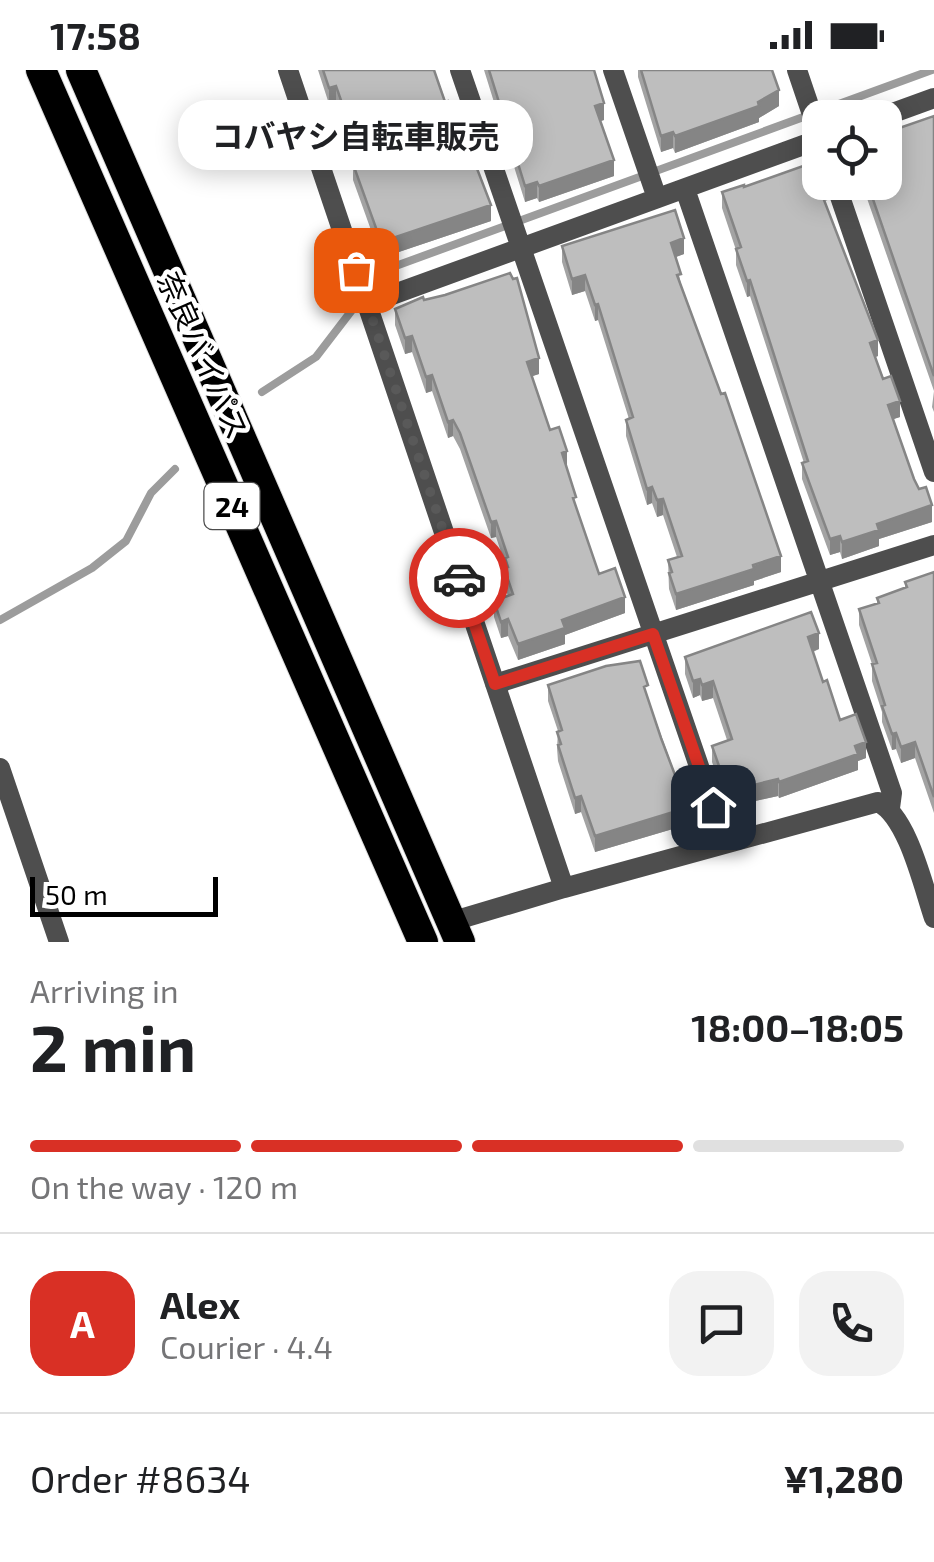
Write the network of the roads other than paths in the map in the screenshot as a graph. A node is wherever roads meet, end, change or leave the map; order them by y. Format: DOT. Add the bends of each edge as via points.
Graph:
graph roads {
  1 [pos="41,70"];
  2 [pos="81,70"];
  3 [pos="288,70"];
  4 [pos="460,70"];
  5 [pos="613,70"];
  6 [pos="798,70"];
  7 [pos="934,98"];
  8 [pos="808,100"];
  9 [pos="902,110"];
  10 [pos="802,145"];
  11 [pos="685,188"];
  12 [pos="657,198"];
  13 [pos="841,200"];
  14 [pos="520,248"];
  15 [pos="367,304"];
  16 [pos="934,472"];
  17 [pos="934,544"];
  18 [pos="818,581"];
  19 [pos="653,634"];
  20 [pos="495,684"];
  21 [pos="0,768"];
  22 [pos="890,808"];
  23 [pos="725,842"];
  24 [pos="564,888"];
  25 [pos="934,918"];
  26 [pos="455,932"];
  27 [pos="59,942"];
  28 [pos="423,942"];
  1 -- 28 [label="highway, 奈良バイパス / 24"];
  2 -- 26 [label="highway, 奈良バイパス / 24"];
  3 -- 15 [label="street"];
  4 -- 14 [label="street"];
  5 -- 12 [label="street"];
  6 -- 8 [label="street"];
  7 -- 9 [label="street"];
  10 -- 11 [label="street"];
  11 -- 12 [label="street"];
  11 -- 18 [label="street"];
  12 -- 14 [label="street"];
  13 -- 16 [label="street"];
  14 -- 15 [label="street"];
  14 -- 19 [label="street"];
  15 -- 20 [label="street"];
  17 -- 18 [label="street"];
  18 -- 19 [label="street"];
  18 -- 22 [label="street" via="892,793"];
  19 -- 20 [label="street"];
  19 -- 23 [label="street"];
  20 -- 24 [label="street"];
  21 -- 27 [label="street"];
  22 -- 23 [label="street" via="861,804"];
  22 -- 25 [label="street"];
  23 -- 24 [label="street"];
  24 -- 26 [label="street"];
}
